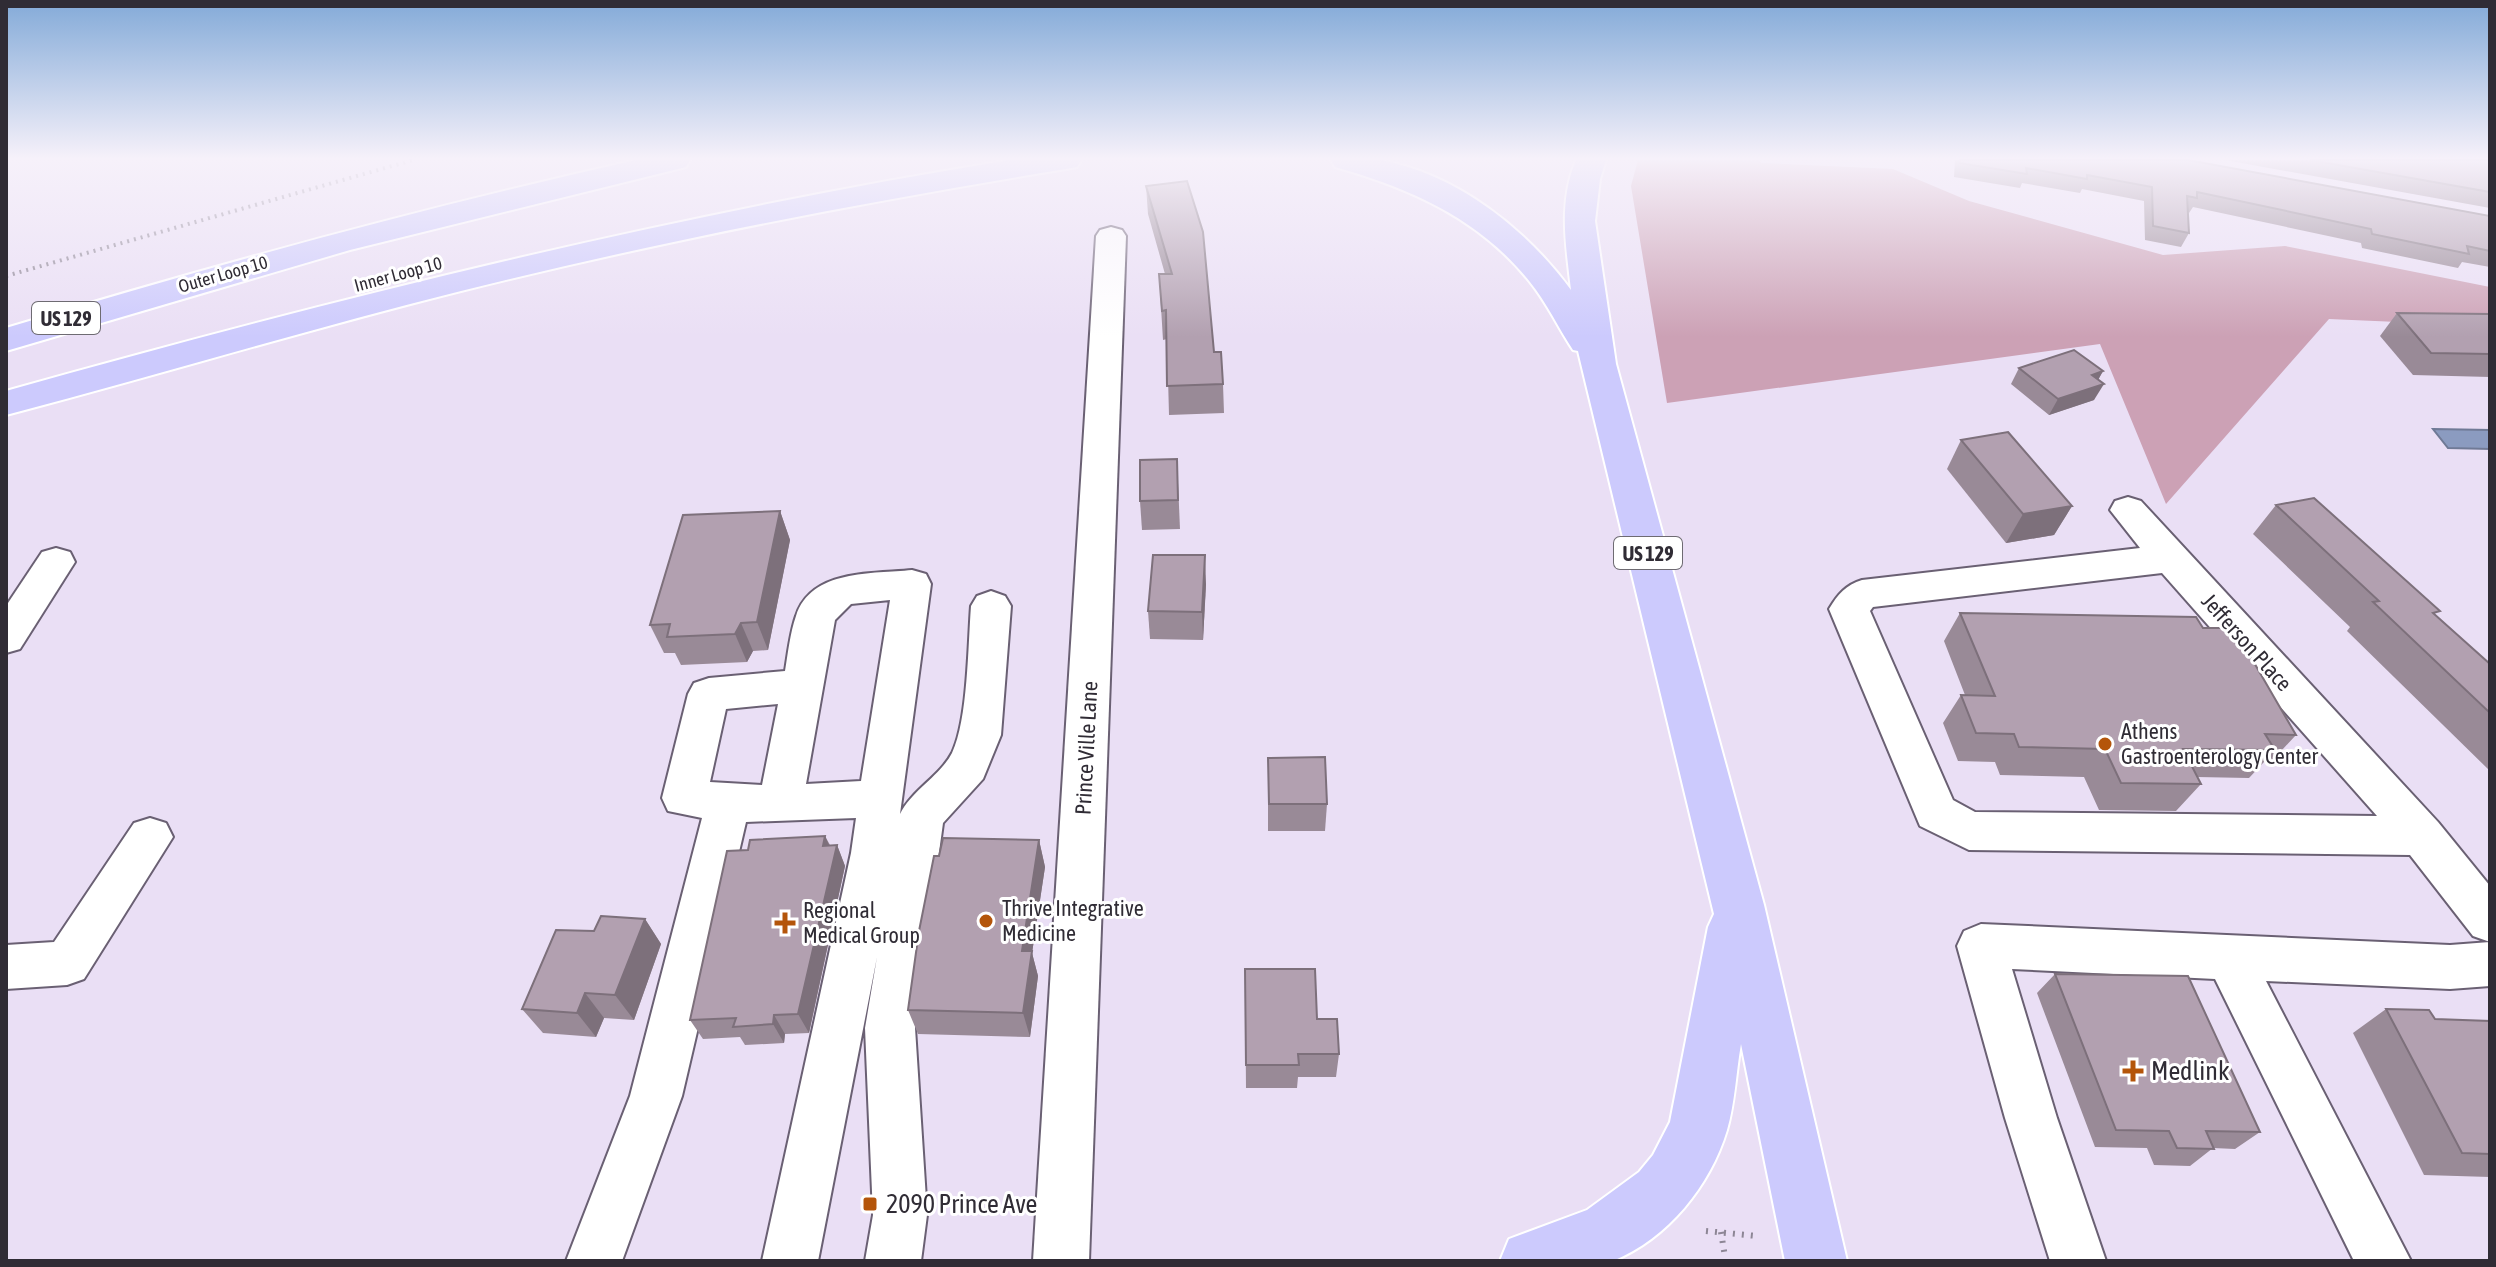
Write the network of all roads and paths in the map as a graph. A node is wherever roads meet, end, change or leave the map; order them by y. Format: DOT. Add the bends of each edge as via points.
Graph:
graph roads {
  1 [pos="206,219"];
  2 [pos="426,219"];
  3 [pos="614,219"];
  4 [pos="737,219"];
  5 [pos="1485,219"];
  6 [pos="1579,219"];
  7 [pos="1111,236"];
  8 [pos="6,276"];
  9 [pos="127,302"];
  10 [pos="6,333"];
  11 [pos="6,340"];
  12 [pos="1598,364"];
  13 [pos="6,393"];
  14 [pos="6,403"];
  15 [pos="2128,510"];
  16 [pos="2171,558"];
  17 [pos="56,562"];
  18 [pos="991,606"];
  19 [pos="6,638"];
  20 [pos="803,686"];
  21 [pos="880,798"];
  22 [pos="728,803"];
  23 [pos="780,804"];
  24 [pos="2422,836"];
  25 [pos="150,837"];
  26 [pos="1738,905"];
  27 [pos="2490,921"];
  28 [pos="2229,958"];
  29 [pos="2490,964"];
  30 [pos="6,967"];
  31 [pos="1706,1231"];
  32 [pos="1721,1232"];
  33 [pos="1757,1236"];
  34 [pos="1725,1257"];
  35 [pos="594,1261"];
  36 [pos="790,1261"];
  37 [pos="893,1261"];
  38 [pos="1061,1261"];
  39 [pos="1531,1261"];
  40 [pos="1816,1261"];
  41 [pos="2078,1261"];
  42 [pos="2383,1261"];
  1 -- 8 [label="path"];
  2 -- 9 [label="highway, Outer Loop 10 / US 129"];
  3 -- 13 [label="highway, Inner Loop 10" via="317,296"];
  4 -- 14 [label="highway" via="233,339"];
  5 -- 12 [label="highway" via="1523,250 1548,280"];
  6 -- 12 [label="highway, US 129"];
  7 -- 38 [label="street, Prince Ville Lane"];
  9 -- 10 [label="highway, US 129"];
  9 -- 11 [label="highway, Outer Loop 10"];
  12 -- 26 [label="highway, US 129"];
  15 -- 16 [label="street, Jefferson Place"];
  16 -- 24 [label="street, Jefferson Place"];
  16 -- 24 [label="street" via="1862,594 1849,609 1936,813 1969,831"];
  17 -- 19 [label="street"];
  18 -- 37 [label="street" via="980,735 968,766 922,816 890,1028 900,1215"];
  20 -- 21 [label="street" via="816,614 841,591 912,584"];
  20 -- 22 [label="street" via="709,694 684,798"];
  20 -- 23 [label="street"];
  21 -- 23 [label="street"];
  21 -- 36 [label="street" via="874,853"];
  22 -- 23 [label="street"];
  22 -- 35 [label="street" via="656,1096"];
  24 -- 27 [label="street, Jefferson Place"];
  25 -- 30 [label="street" via="67,963"];
  26 -- 39 [label="highway" via="1698,1129 1674,1176 1660,1193 1605,1234"];
  26 -- 40 [label="highway, US 129"];
  28 -- 29 [label="street"];
  28 -- 41 [label="street" via="1981,946"];
  28 -- 42 [label="street"];
  31 -- 32 [label="path"];
  32 -- 33 [label="path"];
  32 -- 34 [label="path"];
}
